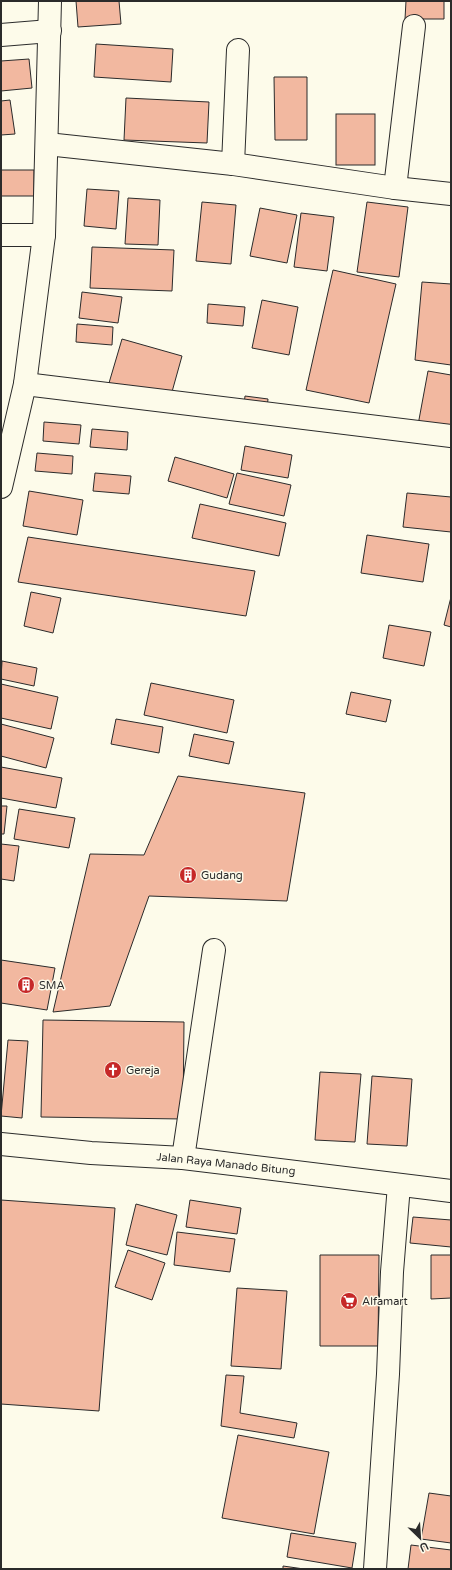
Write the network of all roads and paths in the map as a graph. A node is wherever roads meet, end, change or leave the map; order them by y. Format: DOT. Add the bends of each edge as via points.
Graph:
graph roads {
  1 [pos="50,1"];
  2 [pos="414,26"];
  3 [pos="50,31"];
  4 [pos="1,35"];
  5 [pos="238,50"];
  6 [pos="47,144"];
  7 [pos="233,164"];
  8 [pos="395,188"];
  9 [pos="451,194"];
  10 [pos="1,235"];
  11 [pos="44,235"];
  12 [pos="25,384"];
  13 [pos="451,436"];
  14 [pos="1,487"];
  15 [pos="214,950"];
  16 [pos="1,1144"];
  17 [pos="182,1158"];
  18 [pos="399,1185"];
  19 [pos="451,1190"];
  20 [pos="375,1569"];
  1 -- 3 [label="main road"];
  2 -- 8 [label="main road"];
  3 -- 4 [label="main road"];
  3 -- 6 [label="main road"];
  5 -- 7 [label="main road"];
  6 -- 7 [label="main road"];
  6 -- 11 [label="main road"];
  7 -- 8 [label="main road"];
  8 -- 9 [label="main road"];
  10 -- 11 [label="main road"];
  11 -- 12 [label="main road"];
  12 -- 13 [label="main road"];
  12 -- 14 [label="main road"];
  15 -- 17 [label="main road"];
  16 -- 17 [label="main road, Jalan Raya Manado Bitung"];
  17 -- 18 [label="main road, Jalan Raya Manado Bitung"];
  18 -- 19 [label="main road, Jalan Raya Manado Bitung"];
  18 -- 20 [label="main road"];
}
